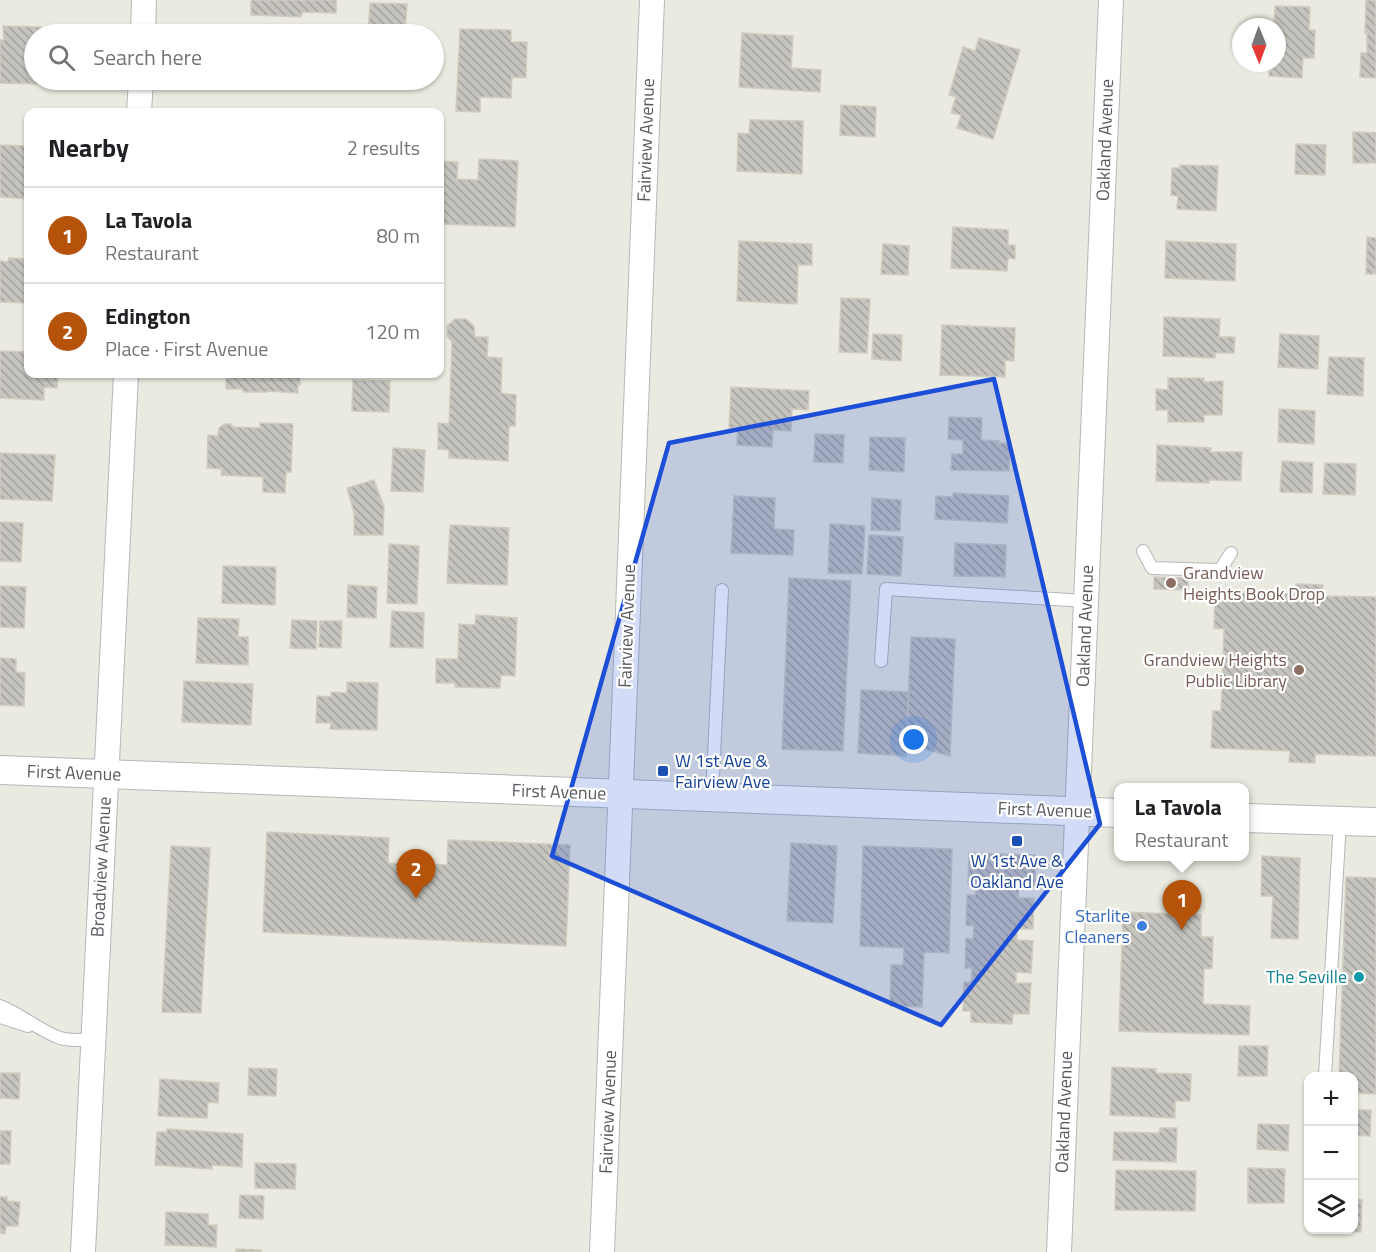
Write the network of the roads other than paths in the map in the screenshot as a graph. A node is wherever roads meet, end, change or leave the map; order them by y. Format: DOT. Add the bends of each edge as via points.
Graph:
graph roads {
  1 [pos="144,0"];
  2 [pos="652,0"];
  3 [pos="1111,0"];
  4 [pos="143,24"];
  5 [pos="140,90"];
  6 [pos="139,108"];
  7 [pos="126,378"];
  8 [pos="1143,551"];
  9 [pos="1231,554"];
  10 [pos="722,590"];
  11 [pos="1086,601"];
  12 [pos="881,661"];
  13 [pos="0,770"];
  14 [pos="106,774"];
  15 [pos="620,794"];
  16 [pos="712,797"];
  17 [pos="1077,811"];
  18 [pos="1114,813"];
  19 [pos="1249,818"];
  20 [pos="1340,821"];
  21 [pos="1376,822"];
  22 [pos="0,1006"];
  23 [pos="0,1017"];
  24 [pos="39,1029"];
  25 [pos="93,1040"];
  26 [pos="1325,1072"];
  27 [pos="83,1252"];
  28 [pos="602,1252"];
  29 [pos="1059,1252"];
  1 -- 4 [label="street"];
  2 -- 15 [label="street, Fairview Avenue"];
  3 -- 11 [label="street, Oakland Avenue"];
  5 -- 6 [label="street"];
  7 -- 14 [label="street, Broadview Avenue"];
  8 -- 9 [label="lane" via="1152,568 1220,570"];
  10 -- 16 [label="lane"];
  11 -- 12 [label="lane" via="886,589"];
  11 -- 17 [label="street, Oakland Avenue"];
  13 -- 14 [label="street, First Avenue"];
  14 -- 15 [label="street, First Avenue"];
  14 -- 25 [label="street, Broadview Avenue"];
  15 -- 16 [label="street, First Avenue"];
  15 -- 28 [label="street, Fairview Avenue"];
  16 -- 17 [label="street, First Avenue"];
  17 -- 18 [label="street, First Avenue"];
  17 -- 29 [label="street, Oakland Avenue"];
  19 -- 20 [label="street"];
  20 -- 21 [label="street"];
  20 -- 26 [label="lane"];
  22 -- 24 [label="lane"];
  23 -- 24 [label="lane"];
  24 -- 25 [label="lane" via="62,1039"];
  25 -- 27 [label="street, Broadview Avenue"];
}
